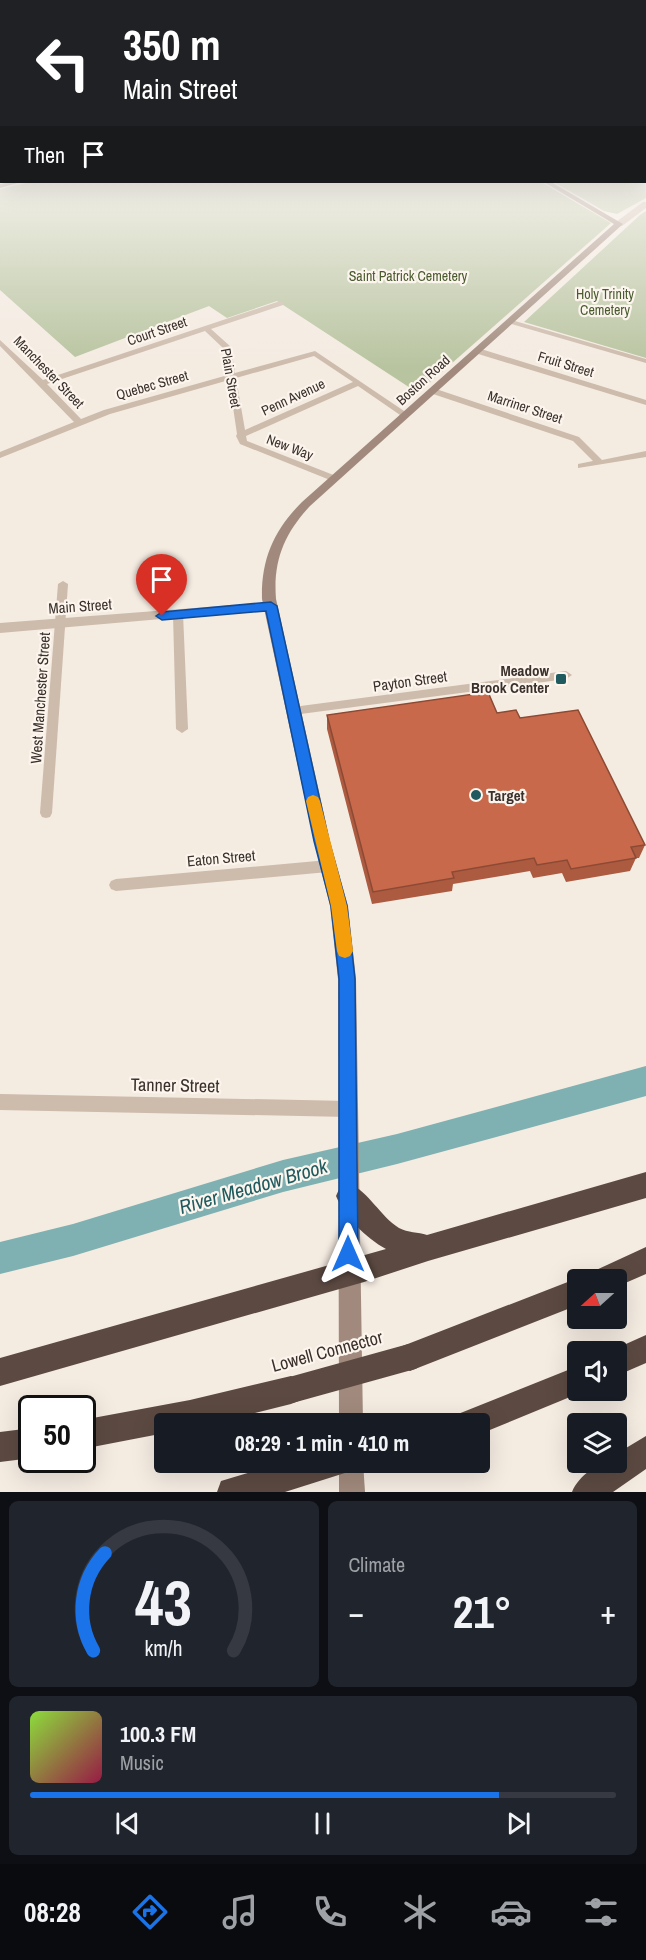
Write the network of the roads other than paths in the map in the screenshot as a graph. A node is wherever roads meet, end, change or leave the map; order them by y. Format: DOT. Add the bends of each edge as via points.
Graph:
graph roads {
  1 [pos="615,228"];
  2 [pos="280,303"];
  3 [pos="511,321"];
  4 [pos="206,328"];
  5 [pos="0,342"];
  6 [pos="478,351"];
  7 [pos="646,361"];
  8 [pos="232,377"];
  9 [pos="358,382"];
  10 [pos="43,383"];
  11 [pos="433,391"];
  12 [pos="646,403"];
  13 [pos="406,415"];
  14 [pos="79,422"];
  15 [pos="240,436"];
  16 [pos="646,454"];
  17 [pos="0,455"];
  18 [pos="600,463"];
  19 [pos="581,466"];
  20 [pos="333,478"];
  21 [pos="63,584"];
  22 [pos="271,606"];
  23 [pos="178,614"];
  24 [pos="60,624"];
  25 [pos="0,628"];
  26 [pos="566,675"];
  27 [pos="293,711"];
  28 [pos="182,729"];
  29 [pos="46,813"];
  30 [pos="328,866"];
  31 [pos="116,885"];
  32 [pos="0,1102"];
  33 [pos="348,1109"];
  34 [pos="646,1185"];
  35 [pos="349,1196"];
  36 [pos="428,1248"];
  37 [pos="646,1260"];
  38 [pos="627,1269"];
  39 [pos="348,1273"];
  40 [pos="567,1295"];
  41 [pos="646,1349"];
  42 [pos="627,1357"];
  43 [pos="0,1372"];
  44 [pos="567,1384"];
  45 [pos="351,1413"];
  46 [pos="490,1415"];
  47 [pos="96,1432"];
  48 [pos="18,1445"];
  49 [pos="0,1447"];
  50 [pos="646,1451"];
  51 [pos="299,1473"];
  52 [pos="351,1473"];
  53 [pos="232,1492"];
  54 [pos="352,1492"];
  55 [pos="587,1492"];
  1 -- 3 [label="main road, Boston Road"];
  2 -- 4 [label="street, Court Street"];
  3 -- 6 [label="main road, Boston Road"];
  3 -- 7 [label="street"];
  4 -- 8 [label="street, Plain Street" via="226,343"];
  4 -- 10 [label="street, Court Street"];
  5 -- 10 [label="street, Manchester Street"];
  6 -- 11 [label="main road, Boston Road"];
  6 -- 12 [label="street, Fruit Street"];
  8 -- 9 [label="street, Quebec Street" via="315,353"];
  8 -- 14 [label="street, Quebec Street"];
  8 -- 15 [label="street, Plain Street"];
  9 -- 13 [label="street"];
  9 -- 15 [label="street, Penn Avenue"];
  10 -- 14 [label="street, Manchester Street"];
  11 -- 13 [label="main road, Boston Road"];
  11 -- 18 [label="street, Marriner Street" via="576,439"];
  13 -- 20 [label="main road, Boston Road"];
  14 -- 17 [label="street, Quebec Street"];
  15 -- 20 [label="street, New Way" via="245,444"];
  16 -- 18 [label="street"];
  18 -- 19 [label="street"];
  20 -- 22 [label="main road, Boston Road" via="279,537 270,559"];
  21 -- 24 [label="street, West Manchester Street"];
  22 -- 23 [label="street, Main Street"];
  22 -- 27 [label="main road"];
  23 -- 24 [label="street, Main Street"];
  23 -- 28 [label="street"];
  24 -- 25 [label="street, Main Street"];
  24 -- 29 [label="street, West Manchester Street"];
  26 -- 27 [label="street, Payton Street"];
  27 -- 30 [label="main road"];
  30 -- 31 [label="street, Eaton Street"];
  30 -- 33 [label="main road" via="344,939"];
  32 -- 33 [label="street, Tanner Street"];
  33 -- 35 [label="main road"];
  34 -- 36 [label="highway"];
  35 -- 36 [label="highway" via="371,1222 396,1241"];
  35 -- 39 [label="main road"];
  36 -- 39 [label="highway"];
  37 -- 38 [label="highway"];
  39 -- 43 [label="highway"];
  39 -- 45 [label="main road"];
  40 -- 47 [label="highway, Lowell Connector, bridge" via="410,1357 291,1390"];
  41 -- 42 [label="highway"];
  44 -- 46 [label="highway"];
  48 -- 49 [label="highway"];
  50 -- 55 [label="highway"];
  51 -- 53 [label="highway"];
  52 -- 54 [label="main road"];
}
